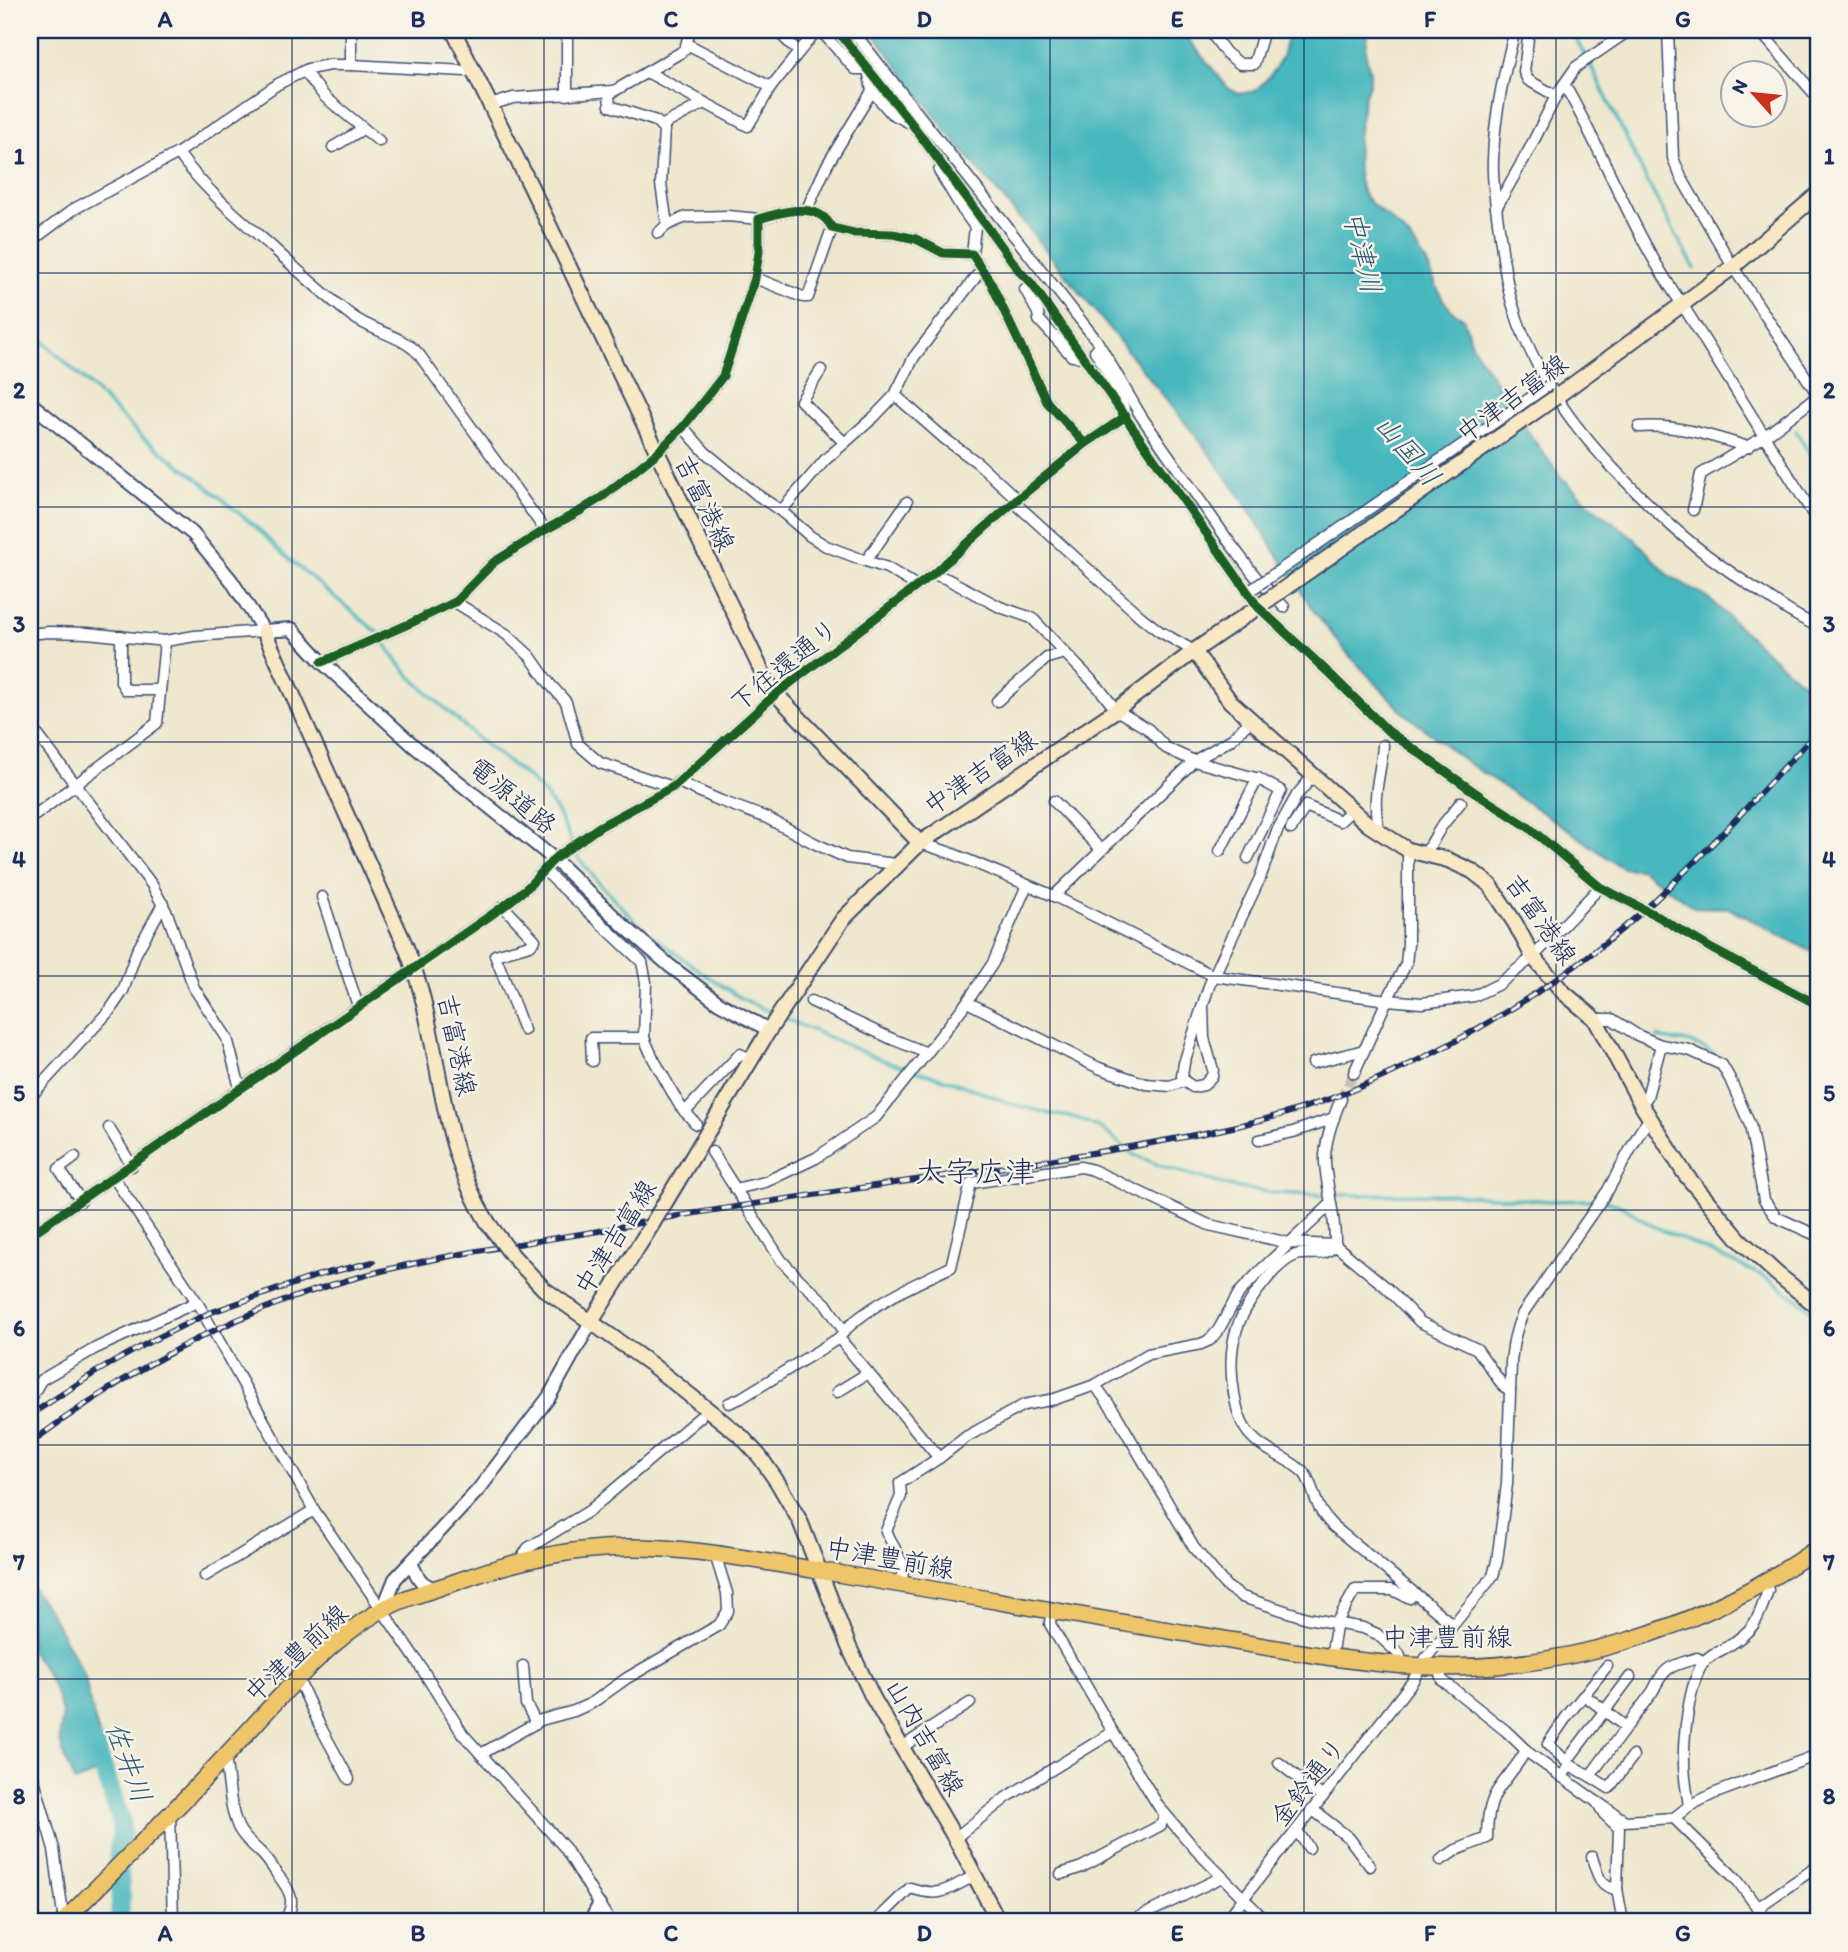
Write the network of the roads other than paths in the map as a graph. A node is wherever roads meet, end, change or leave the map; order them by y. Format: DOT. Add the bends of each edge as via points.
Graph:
graph roads {
  1 [pos="351,30"];
  2 [pos="453,30"];
  3 [pos="690,30"];
  4 [pos="776,30"];
  5 [pos="819,30"];
  6 [pos="837,30"];
  7 [pos="852,30"];
  8 [pos="1209,30"];
  9 [pos="1264,30"];
  10 [pos="1515,30"];
  11 [pos="1529,30"];
  12 [pos="1668,30"];
  13 [pos="1759,30"];
  14 [pos="1626,31"];
  15 [pos="567,37"];
  16 [pos="687,44"];
  17 [pos="799,52"];
  18 [pos="878,61"];
  19 [pos="351,65"];
  20 [pos="471,68"];
  21 [pos="868,69"];
  22 [pos="304,71"];
  23 [pos="647,72"];
  24 [pos="1564,84"];
  25 [pos="771,87"];
  26 [pos="613,91"];
  27 [pos="872,91"];
  28 [pos="567,95"];
  29 [pos="1556,96"];
  30 [pos="1818,98"];
  31 [pos="704,103"];
  32 [pos="490,105"];
  33 [pos="912,124"];
  34 [pos="661,126"];
  35 [pos="363,129"];
  36 [pos="379,141"];
  37 [pos="332,147"];
  38 [pos="178,153"];
  39 [pos="1818,194"];
  40 [pos="1496,208"];
  41 [pos="807,209"];
  42 [pos="759,219"];
  43 [pos="667,225"];
  44 [pos="979,225"];
  45 [pos="832,228"];
  46 [pos="658,233"];
  47 [pos="30,242"];
  48 [pos="972,254"];
  49 [pos="1040,267"];
  50 [pos="1733,267"];
  51 [pos="982,270"];
  52 [pos="1021,273"];
  53 [pos="755,278"];
  54 [pos="1032,284"];
  55 [pos="1682,304"];
  56 [pos="1077,316"];
  57 [pos="1083,357"];
  58 [pos="821,370"];
  59 [pos="1553,391"];
  60 [pos="895,395"];
  61 [pos="1818,395"];
  62 [pos="30,403"];
  63 [pos="1141,416"];
  64 [pos="1129,420"];
  65 [pos="683,427"];
  66 [pos="1639,427"];
  67 [pos="1765,436"];
  68 [pos="845,443"];
  69 [pos="1085,444"];
  70 [pos="1748,447"];
  71 [pos="657,453"];
  72 [pos="1015,501"];
  73 [pos="907,502"];
  74 [pos="1693,510"];
  75 [pos="781,511"];
  76 [pos="1818,522"];
  77 [pos="545,530"];
  78 [pos="866,561"];
  79 [pos="933,574"];
  80 [pos="917,586"];
  81 [pos="1248,592"];
  82 [pos="455,602"];
  83 [pos="1258,607"];
  84 [pos="1284,607"];
  85 [pos="1818,626"];
  86 [pos="264,631"];
  87 [pos="30,634"];
  88 [pos="121,636"];
  89 [pos="164,641"];
  90 [pos="1194,651"];
  91 [pos="1065,653"];
  92 [pos="322,662"];
  93 [pos="160,690"];
  94 [pos="776,694"];
  95 [pos="997,701"];
  96 [pos="1116,710"];
  97 [pos="1251,720"];
  98 [pos="30,725"];
  99 [pos="1382,745"];
  100 [pos="1194,761"];
  101 [pos="1313,776"];
  102 [pos="1258,778"];
  103 [pos="74,785"];
  104 [pos="676,785"];
  105 [pos="1054,801"];
  106 [pos="1461,802"];
  107 [pos="1352,810"];
  108 [pos="30,818"];
  109 [pos="1291,829"];
  110 [pos="1378,831"];
  111 [pos="920,843"];
  112 [pos="1101,850"];
  113 [pos="1408,850"];
  114 [pos="1220,851"];
  115 [pos="1425,854"];
  116 [pos="1248,858"];
  117 [pos="554,859"];
  118 [pos="896,864"];
  119 [pos="544,870"];
  120 [pos="1027,885"];
  121 [pos="1600,887"];
  122 [pos="1054,896"];
  123 [pos="322,897"];
  124 [pos="163,904"];
  125 [pos="503,906"];
  126 [pos="1533,957"];
  127 [pos="427,959"];
  128 [pos="407,973"];
  129 [pos="1214,976"];
  130 [pos="1387,1000"];
  131 [pos="811,1001"];
  132 [pos="967,1002"];
  133 [pos="1818,1005"];
  134 [pos="358,1006"];
  135 [pos="1203,1006"];
  136 [pos="1595,1019"];
  137 [pos="524,1030"];
  138 [pos="769,1030"];
  139 [pos="644,1038"];
  140 [pos="1661,1045"];
  141 [pos="1364,1050"];
  142 [pos="927,1053"];
  143 [pos="752,1060"];
  144 [pos="592,1061"];
  145 [pos="1313,1063"];
  146 [pos="1354,1073"];
  147 [pos="1184,1081"];
  148 [pos="240,1088"];
  149 [pos="30,1097"];
  150 [pos="1341,1099"];
  151 [pos="1641,1104"];
  152 [pos="685,1112"];
  153 [pos="1334,1118"];
  154 [pos="1650,1118"];
  155 [pos="696,1124"];
  156 [pos="109,1128"];
  157 [pos="1259,1140"];
  158 [pos="712,1152"];
  159 [pos="75,1157"];
  160 [pos="132,1166"];
  161 [pos="114,1178"];
  162 [pos="735,1189"];
  163 [pos="80,1201"];
  164 [pos="1331,1204"];
  165 [pos="30,1235"];
  166 [pos="1818,1236"];
  167 [pos="1289,1243"];
  168 [pos="1335,1245"];
  169 [pos="197,1302"];
  170 [pos="1818,1307"];
  171 [pos="591,1322"];
  172 [pos="842,1335"];
  173 [pos="868,1373"];
  174 [pos="1096,1385"];
  175 [pos="1510,1391"];
  176 [pos="837,1392"];
  177 [pos="30,1396"];
  178 [pos="729,1403"];
  179 [pos="700,1417"];
  180 [pos="939,1458"];
  181 [pos="314,1510"];
  182 [pos="1818,1548"];
  183 [pos="715,1554"];
  184 [pos="520,1562"];
  185 [pos="411,1563"];
  186 [pos="820,1571"];
  187 [pos="205,1576"];
  188 [pos="902,1584"];
  189 [pos="1763,1584"];
  190 [pos="436,1588"];
  191 [pos="1414,1593"];
  192 [pos="383,1609"];
  193 [pos="1051,1612"];
  194 [pos="1337,1622"];
  195 [pos="1452,1624"];
  196 [pos="1331,1657"];
  197 [pos="1703,1662"];
  198 [pos="1403,1665"];
  199 [pos="1607,1666"];
  200 [pos="523,1667"];
  201 [pos="1421,1667"];
  202 [pos="1438,1667"];
  203 [pos="1630,1677"];
  204 [pos="298,1679"];
  205 [pos="1584,1695"];
  206 [pos="970,1703"];
  207 [pos="1605,1711"];
  208 [pos="536,1723"];
  209 [pos="1626,1727"];
  210 [pos="1113,1732"];
  211 [pos="902,1747"];
  212 [pos="1526,1750"];
  213 [pos="481,1754"];
  214 [pos="1633,1756"];
  215 [pos="225,1757"];
  216 [pos="1818,1757"];
  217 [pos="1279,1763"];
  218 [pos="1569,1763"];
  219 [pos="30,1766"];
  220 [pos="1562,1776"];
  221 [pos="1590,1776"];
  222 [pos="349,1779"];
  223 [pos="1323,1797"];
  224 [pos="1597,1801"];
  225 [pos="1689,1806"];
  226 [pos="1313,1810"];
  227 [pos="1165,1814"];
  228 [pos="170,1815"];
  229 [pos="1674,1818"];
  230 [pos="1297,1831"];
  231 [pos="955,1838"];
  232 [pos="1309,1848"];
  233 [pos="1592,1857"];
  234 [pos="1441,1860"];
  235 [pos="1370,1866"];
  236 [pos="1815,1868"];
  237 [pos="1061,1874"];
  238 [pos="974,1876"];
  239 [pos="1222,1877"];
  240 [pos="1617,1889"];
  241 [pos="1244,1899"];
  242 [pos="599,1905"];
  243 [pos="1757,1908"];
  244 [pos="286,1918"];
  245 [pos="66,1919"];
  246 [pos="173,1922"];
  247 [pos="299,1922"];
  248 [pos="590,1922"];
  249 [pos="610,1922"];
  250 [pos="875,1922"];
  251 [pos="999,1922"];
  252 [pos="1129,1922"];
  253 [pos="1225,1922"];
  254 [pos="1267,1922"];
  255 [pos="1623,1922"];
  256 [pos="1768,1922"];
  1 -- 19 [label="street"];
  2 -- 20 [label="main road, 吉富港線"];
  3 -- 16 [label="street"];
  4 -- 17 [label="street"];
  5 -- 17 [label="street"];
  5 -- 21 [label="street" via="855,69"];
  6 -- 21 [label="street"];
  7 -- 18 [label="street"];
  8 -- 9 [label="street" via="1240,64 1254,64"];
  10 -- 40 [label="street" via="1494,143"];
  11 -- 29 [label="street" via="1524,72 1528,80"];
  12 -- 50 [label="street" via="1673,158"];
  13 -- 30 [label="street"];
  14 -- 24 [label="street" via="1576,67"];
  15 -- 28 [label="street"];
  16 -- 23 [label="street"];
  16 -- 25 [label="street"];
  17 -- 25 [label="street"];
  18 -- 21 [label="street"];
  18 -- 49 [label="street"];
  19 -- 20 [label="street"];
  19 -- 22 [label="street"];
  20 -- 32 [label="main road, 吉富港線"];
  21 -- 27 [label="street"];
  21 -- 33 [label="street"];
  22 -- 35 [label="street" via="325,97"];
  22 -- 38 [label="street"];
  23 -- 26 [label="street"];
  23 -- 31 [label="street"];
  24 -- 29 [label="street"];
  24 -- 55 [label="street" via="1622,204"];
  25 -- 31 [label="street" via="748,126"];
  26 -- 28 [label="street"];
  26 -- 34 [label="street" via="610,106"];
  27 -- 33 [label="street" via="891,113"];
  27 -- 41 [label="street" via="827,165"];
  28 -- 32 [label="street" via="513,98"];
  29 -- 40 [label="street"];
  31 -- 34 [label="street"];
  32 -- 71 [label="main road, 吉富港線"];
  33 -- 44 [label="street"];
  34 -- 43 [label="street" via="661,184"];
  35 -- 36 [label="street"];
  35 -- 37 [label="street"];
  38 -- 47 [label="street" via="74,209"];
  38 -- 77 [label="street" via="241,220 351,316 418,353"];
  39 -- 50 [label="main road, 中津吉富線"];
  40 -- 59 [label="street" via="1515,314"];
  41 -- 42 [label="street"];
  41 -- 45 [label="street" via="828,220"];
  42 -- 43 [label="street" via="686,217"];
  42 -- 53 [label="street"];
  43 -- 46 [label="street"];
  44 -- 48 [label="street"];
  44 -- 52 [label="street"];
  45 -- 48 [label="street" via="893,234 943,253"];
  45 -- 53 [label="street" via="808,297"];
  48 -- 51 [label="street"];
  49 -- 52 [label="street"];
  49 -- 56 [label="street"];
  50 -- 55 [label="main road, 中津吉富線"];
  50 -- 61 [label="street"];
  51 -- 60 [label="street" via="914,357"];
  51 -- 69 [label="street" via="1047,402"];
  52 -- 54 [label="street"];
  53 -- 65 [label="street" via="723,376"];
  54 -- 57 [label="street"];
  54 -- 57 [label="street" via="1025,289 1039,320 1072,356"];
  55 -- 59 [label="main road, 中津吉富線"];
  55 -- 67 [label="street"];
  56 -- 63 [label="street"];
  56 -- 64 [label="street" via="1120,393"];
  57 -- 64 [label="street"];
  58 -- 68 [label="street" via="801,401"];
  59 -- 81 [label="street, bridge"];
  59 -- 83 [label="main road, 中津吉富線, bridge"];
  59 -- 85 [label="street" via="1589,441 1683,537 1730,573"];
  60 -- 68 [label="street"];
  60 -- 72 [label="street" via="978,463"];
  61 -- 67 [label="street"];
  62 -- 86 [label="street" via="193,534"];
  63 -- 64 [label="street, 下往還通り"];
  63 -- 84 [label="street" via="1241,558"];
  64 -- 69 [label="street, 下往還通り"];
  64 -- 81 [label="street"];
  65 -- 71 [label="street"];
  65 -- 75 [label="street" via="705,452"];
  66 -- 70 [label="street" via="1693,431"];
  67 -- 70 [label="street"];
  67 -- 76 [label="street"];
  68 -- 75 [label="street"];
  69 -- 72 [label="street, 下往還通り"];
  70 -- 74 [label="street" via="1701,474"];
  71 -- 77 [label="street" via="602,497"];
  71 -- 94 [label="main road, 吉富港線"];
  72 -- 79 [label="street, 下往還通り"];
  72 -- 90 [label="street" via="1141,617"];
  73 -- 78 [label="street"];
  75 -- 78 [label="street" via="810,537"];
  77 -- 82 [label="street" via="494,562"];
  78 -- 80 [label="street"];
  79 -- 80 [label="street, 下往還通り"];
  79 -- 91 [label="street" via="1032,618"];
  80 -- 94 [label="street, 下往還通り"];
  81 -- 83 [label="street"];
  82 -- 92 [label="street"];
  82 -- 104 [label="street" via="506,634 530,656 566,702 578,744 600,763"];
  83 -- 90 [label="main road, 中津吉富線"];
  83 -- 121 [label="street" via="1388,731 1527,826"];
  86 -- 89 [label="street"];
  86 -- 92 [label="street, 電源道路" via="292,629"];
  86 -- 171 [label="main road, 吉富港線, bridge" via="407,947 460,1168 474,1200 512,1255 544,1289"];
  87 -- 88 [label="street"];
  88 -- 89 [label="street"];
  88 -- 93 [label="street" via="121,682 126,690"];
  89 -- 93 [label="street"];
  90 -- 96 [label="main road, 中津吉富線"];
  90 -- 97 [label="main road, 吉富港線" via="1230,701"];
  91 -- 95 [label="street" via="1047,658"];
  91 -- 96 [label="street"];
  92 -- 117 [label="street, 電源道路" via="414,746"];
  93 -- 103 [label="street" via="157,723"];
  94 -- 104 [label="street, 下往還通り"];
  94 -- 111 [label="main road, 吉富港線"];
  96 -- 100 [label="street" via="1147,729 1166,748"];
  96 -- 111 [label="main road, 中津吉富線"];
  97 -- 100 [label="street" via="1232,738"];
  97 -- 101 [label="main road, 吉富港線"];
  98 -- 103 [label="street"];
  99 -- 110 [label="street" via="1375,808"];
  100 -- 102 [label="street"];
  100 -- 112 [label="street"];
  101 -- 107 [label="main road, 吉富港線"];
  101 -- 129 [label="street" via="1276,831"];
  102 -- 114 [label="street"];
  102 -- 116 [label="street" via="1281,791"];
  103 -- 108 [label="street"];
  103 -- 124 [label="street"];
  104 -- 117 [label="street, 下往還通り" via="598,827"];
  104 -- 118 [label="street" via="767,818 847,858"];
  105 -- 112 [label="street"];
  106 -- 115 [label="street"];
  107 -- 109 [label="street" via="1340,821 1306,806"];
  107 -- 110 [label="main road, 吉富港線"];
  110 -- 113 [label="main road, 吉富港線"];
  111 -- 118 [label="main road, 中津吉富線"];
  111 -- 120 [label="street"];
  112 -- 122 [label="street"];
  113 -- 115 [label="main road, 吉富港線"];
  113 -- 130 [label="street" via="1406,964"];
  115 -- 126 [label="main road, 吉富港線" via="1472,871 1489,885"];
  117 -- 119 [label="street, 下往還通り"];
  117 -- 138 [label="street, 電源道路" via="670,966 719,1003"];
  118 -- 138 [label="main road, 中津吉富線" via="843,919"];
  119 -- 125 [label="street, 下往還通り"];
  119 -- 139 [label="street" via="642,962"];
  120 -- 122 [label="street"];
  120 -- 132 [label="street" via="993,963"];
  121 -- 126 [label="street"];
  121 -- 133 [label="street"];
  122 -- 129 [label="street"];
  123 -- 134 [label="street"];
  124 -- 148 [label="street" via="194,988 227,1038"];
  124 -- 149 [label="street" via="110,1010"];
  125 -- 127 [label="street, 下往還通り"];
  125 -- 137 [label="street" via="536,940 495,955"];
  126 -- 130 [label="street" via="1499,984 1474,996 1422,1003"];
  126 -- 136 [label="main road, 吉富港線" via="1563,992"];
  128 -- 134 [label="street"];
  129 -- 130 [label="street"];
  129 -- 135 [label="street"];
  130 -- 141 [label="street"];
  131 -- 142 [label="street"];
  132 -- 142 [label="street"];
  132 -- 147 [label="street" via="1099,1068 1146,1084 1170,1086"];
  134 -- 148 [label="street"];
  135 -- 147 [label="street" via="1182,1071"];
  135 -- 147 [label="street" via="1212,1076 1198,1087"];
  136 -- 140 [label="street" via="1612,1019"];
  136 -- 151 [label="main road, 吉富港線"];
  138 -- 143 [label="main road, 中津吉富線"];
  139 -- 144 [label="street" via="592,1038"];
  139 -- 152 [label="street"];
  140 -- 151 [label="street"];
  140 -- 166 [label="street" via="1689,1049 1722,1065 1749,1125 1764,1200 1776,1217"];
  141 -- 145 [label="street"];
  141 -- 146 [label="street"];
  142 -- 162 [label="street" via="876,1117 816,1158 765,1182"];
  143 -- 152 [label="street" via="740,1054"];
  143 -- 171 [label="main road, 中津吉富線, bridge"];
  148 -- 160 [label="street"];
  150 -- 153 [label="street"];
  151 -- 154 [label="main road, 吉富港線"];
  152 -- 155 [label="street"];
  153 -- 157 [label="street"];
  153 -- 164 [label="street" via="1325,1162"];
  154 -- 170 [label="main road, 吉富港線" via="1685,1174 1739,1239"];
  154 -- 175 [label="street, 金鈴通り" via="1608,1191 1523,1314 1513,1344"];
  156 -- 160 [label="street"];
  158 -- 162 [label="street"];
  159 -- 163 [label="street" via="59,1169"];
  160 -- 161 [label="street"];
  161 -- 163 [label="street"];
  161 -- 169 [label="street"];
  162 -- 172 [label="street" via="781,1260 826,1304"];
  163 -- 165 [label="street"];
  164 -- 167 [label="street"];
  164 -- 168 [label="street"];
  167 -- 168 [label="street"];
  167 -- 172 [label="street" via="1209,1224 1081,1167 971,1183 951,1267 879,1304"];
  167 -- 174 [label="street" via="1239,1293 1210,1340 1148,1354"];
  168 -- 175 [label="street" via="1420,1322 1477,1349"];
  168 -- 191 [label="street" via="1321,1254 1290,1257 1247,1305 1237,1325 1231,1359 1237,1409 1253,1439 1305,1475 1320,1510 1333,1526"];
  169 -- 177 [label="street" via="96,1348 41,1380"];
  169 -- 181 [label="street"];
  171 -- 185 [label="street" via="549,1397 504,1458"];
  171 -- 186 [label="main road, 中津吉富線" via="742,1437 800,1521"];
  172 -- 173 [label="street"];
  172 -- 178 [label="street"];
  173 -- 176 [label="street"];
  173 -- 180 [label="street"];
  174 -- 180 [label="street" via="1024,1405 966,1437"];
  174 -- 194 [label="street" via="1194,1548 1226,1586 1242,1597 1307,1618"];
  175 -- 195 [label="street, 金鈴通り" via="1507,1484 1497,1561 1485,1588"];
  179 -- 184 [label="street" via="589,1511 528,1548"];
  180 -- 188 [label="street" via="900,1483 901,1496 886,1531 904,1564"];
  181 -- 187 [label="street"];
  181 -- 192 [label="street"];
  182 -- 189 [label="main road, 中津豊前線"];
  183 -- 184 [label="main road, 中津豊前線" via="615,1548"];
  183 -- 186 [label="main road, 中津豊前線"];
  183 -- 208 [label="street" via="727,1593 728,1611 719,1625 592,1703"];
  184 -- 190 [label="main road, 中津豊前線"];
  185 -- 190 [label="street" via="425,1586"];
  185 -- 192 [label="street" via="396,1579"];
  186 -- 188 [label="main road, 中津豊前線"];
  186 -- 211 [label="main road, 山内吉富線" via="849,1647"];
  188 -- 193 [label="main road, 中津豊前線"];
  189 -- 197 [label="street" via="1768,1590 1754,1625"];
  189 -- 202 [label="main road, 中津豊前線" via="1672,1626 1587,1652"];
  190 -- 192 [label="main road, 中津豊前線"];
  191 -- 194 [label="street" via="1410,1598 1392,1590 1355,1590"];
  191 -- 195 [label="street"];
  192 -- 204 [label="main road, 中津豊前線" via="345,1634"];
  192 -- 213 [label="street" via="462,1733"];
  193 -- 196 [label="main road, 中津豊前線"];
  193 -- 210 [label="street" via="1051,1624"];
  194 -- 196 [label="street"];
  194 -- 198 [label="street" via="1377,1634 1399,1654"];
  195 -- 201 [label="street, 金鈴通り"];
  196 -- 198 [label="main road, 中津豊前線"];
  197 -- 209 [label="street" via="1697,1658 1671,1666 1660,1675"];
  197 -- 225 [label="street" via="1694,1682 1684,1744"];
  198 -- 201 [label="main road, 中津豊前線"];
  199 -- 205 [label="street"];
  200 -- 208 [label="street" via="526,1704"];
  201 -- 202 [label="main road, 中津豊前線"];
  201 -- 223 [label="street, 金鈴通り"];
  202 -- 212 [label="street" via="1442,1680"];
  203 -- 207 [label="street"];
  204 -- 215 [label="main road, 中津豊前線"];
  204 -- 222 [label="street"];
  205 -- 207 [label="street"];
  205 -- 218 [label="street" via="1548,1744"];
  206 -- 211 [label="street"];
  207 -- 209 [label="street"];
  207 -- 218 [label="street"];
  208 -- 213 [label="street"];
  209 -- 221 [label="street"];
  210 -- 227 [label="street"];
  210 -- 231 [label="street" via="1007,1797"];
  211 -- 231 [label="main road, 山内吉富線"];
  212 -- 220 [label="street"];
  212 -- 234 [label="street" via="1496,1793 1487,1838"];
  213 -- 242 [label="street" via="565,1848"];
  214 -- 221 [label="street" via="1609,1788"];
  215 -- 228 [label="main road, 中津豊前線"];
  215 -- 244 [label="street" via="239,1829 289,1889"];
  216 -- 225 [label="street"];
  217 -- 223 [label="street"];
  218 -- 220 [label="street"];
  218 -- 221 [label="street"];
  219 -- 245 [label="street" via="54,1849"];
  220 -- 224 [label="street"];
  223 -- 226 [label="street, 金鈴通り"];
  224 -- 229 [label="street" via="1625,1821"];
  224 -- 240 [label="street" via="1619,1828"];
  225 -- 229 [label="street"];
  226 -- 230 [label="street, 金鈴通り"];
  226 -- 235 [label="street" via="1349,1838"];
  227 -- 237 [label="street" via="1161,1825"];
  227 -- 239 [label="street"];
  228 -- 245 [label="main road, 中津豊前線"];
  228 -- 246 [label="street"];
  229 -- 243 [label="street" via="1721,1863"];
  230 -- 232 [label="street"];
  230 -- 241 [label="street, 金鈴通り"];
  231 -- 238 [label="main road, 山内吉富線"];
  233 -- 240 [label="street" via="1600,1881"];
  236 -- 243 [label="street"];
  238 -- 250 [label="street" via="942,1892 929,1894 910,1888"];
  238 -- 251 [label="main road, 山内吉富線"];
  239 -- 241 [label="street"];
  239 -- 252 [label="street"];
  240 -- 255 [label="street"];
  241 -- 253 [label="street, 金鈴通り"];
  241 -- 254 [label="street"];
  242 -- 248 [label="street"];
  242 -- 249 [label="street"];
  243 -- 256 [label="street"];
  244 -- 247 [label="street"];
}
